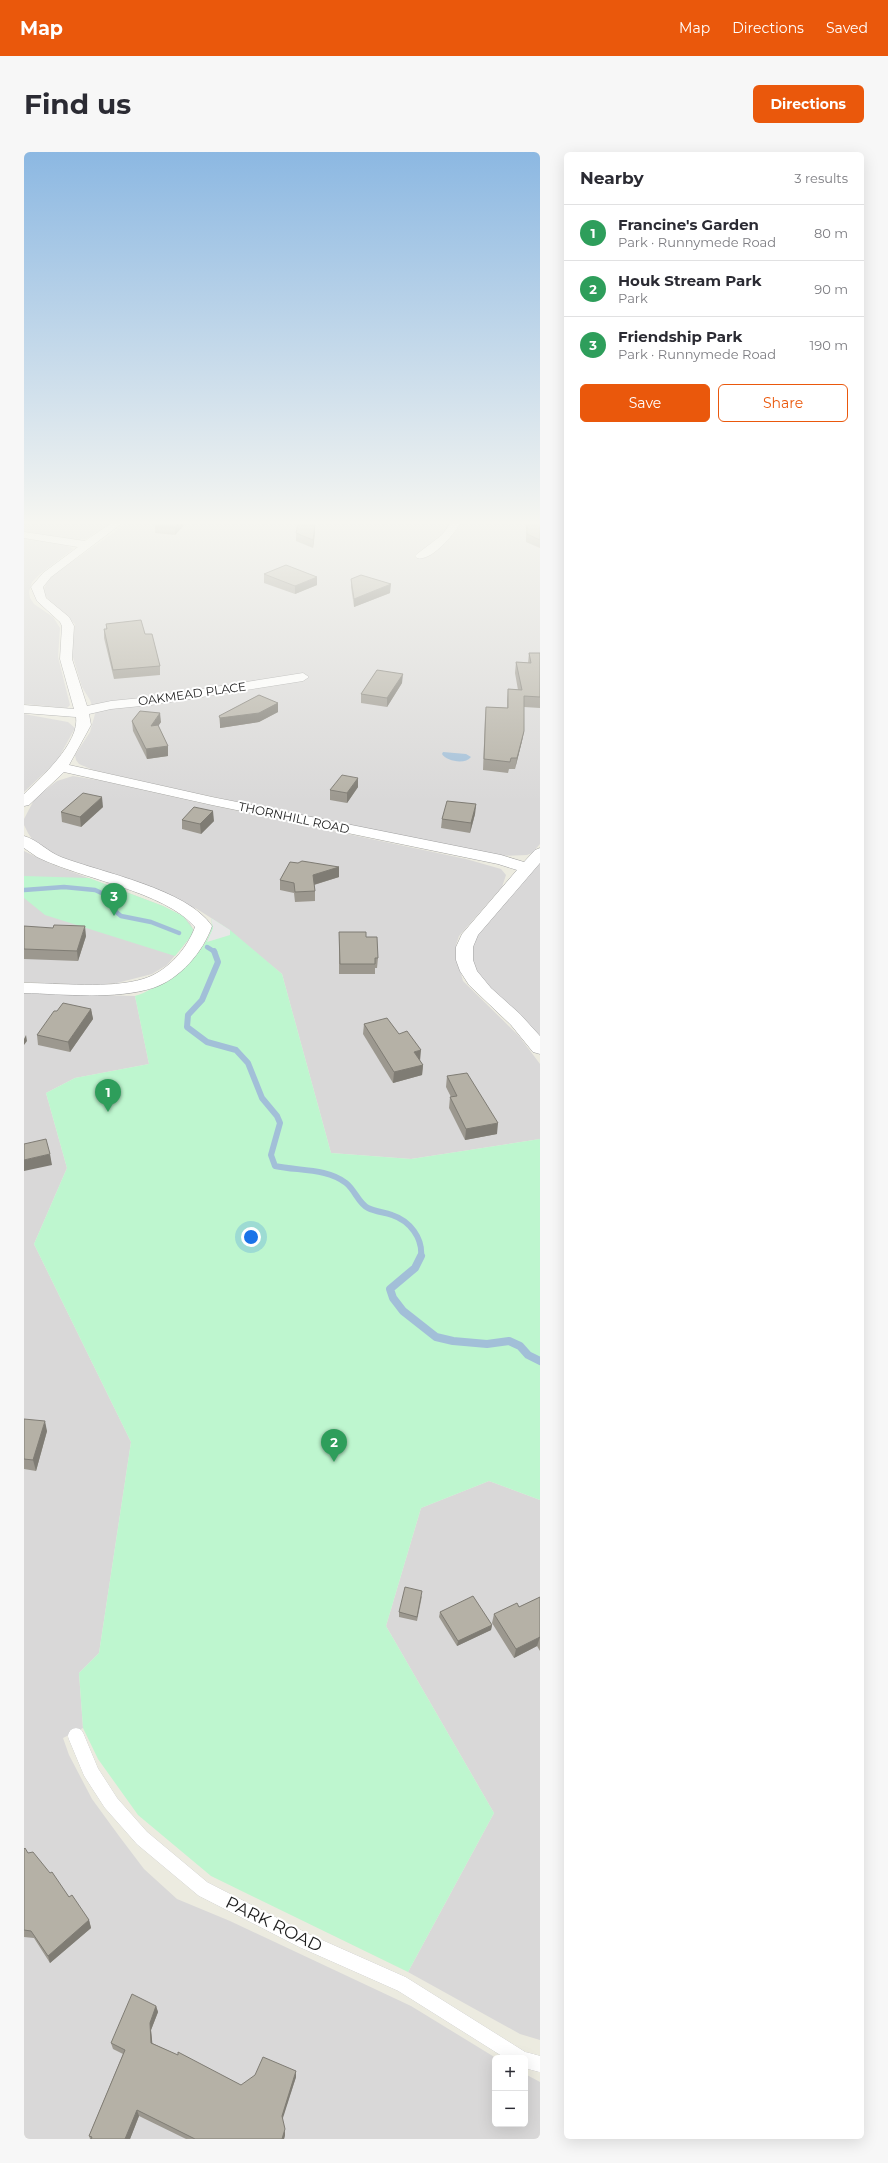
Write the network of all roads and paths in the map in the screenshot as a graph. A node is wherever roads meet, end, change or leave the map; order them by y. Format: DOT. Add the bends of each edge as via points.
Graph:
graph roads {
  1 [pos="61,617"];
  2 [pos="303,677"];
  3 [pos="24,709"];
  4 [pos="82,712"];
  5 [pos="61,767"];
  6 [pos="24,802"];
  7 [pos="24,841"];
  8 [pos="540,853"];
  9 [pos="528,868"];
  10 [pos="24,988"];
  11 [pos="540,1048"];
  12 [pos="76,1736"];
  13 [pos="515,2055"];
  14 [pos="528,2061"];
  15 [pos="540,2064"];
  1 -- 4 [label="street" via="68,626 66,659"];
  2 -- 4 [label="street, OAKMEAD PLACE" via="111,705"];
  3 -- 4 [label="street, OAKMEAD PLACE" via="52,713"];
  4 -- 5 [label="street" via="83,730"];
  5 -- 6 [label="street"];
  5 -- 9 [label="street, THORNHILL ROAD" via="212,801 501,860"];
  7 -- 10 [label="street" via="55,860 175,904 196,915 204,926 198,942 172,970 148,984 112,989"];
  8 -- 9 [label="street"];
  9 -- 11 [label="street" via="470,934 465,947 465,964 475,984 515,1019"];
  12 -- 13 [label="lane, PARK ROAD" via="91,1772 111,1803 142,1838 203,1889 305,1941 402,1984"];
  14 -- 15 [label="lane"];
}
